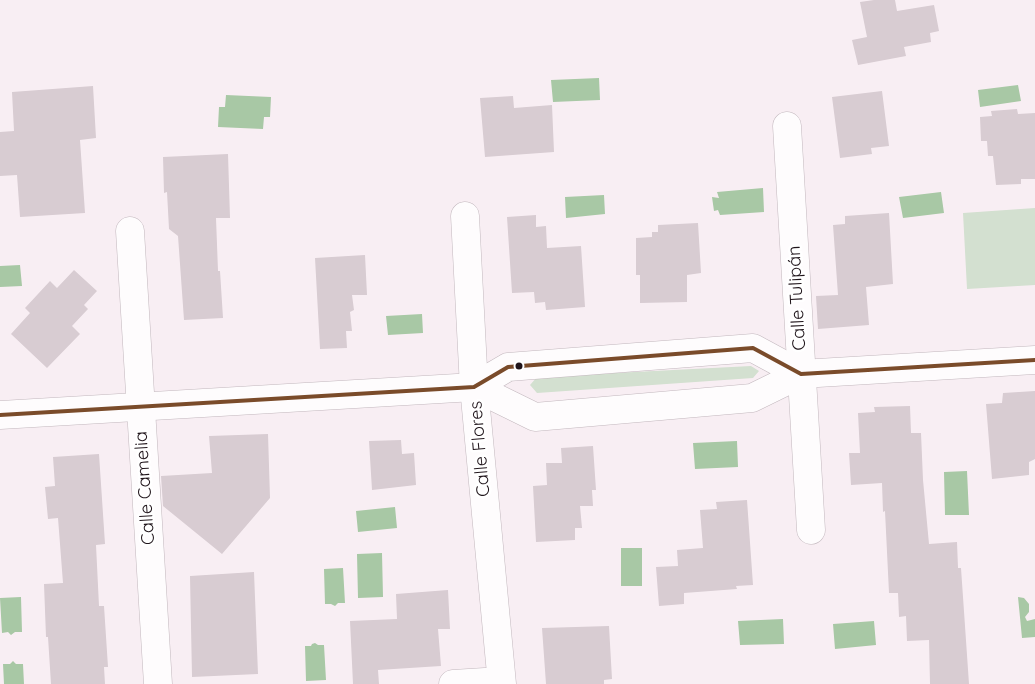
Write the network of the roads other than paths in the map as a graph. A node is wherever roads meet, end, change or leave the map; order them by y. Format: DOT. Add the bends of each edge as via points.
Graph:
graph roads {
  1 [pos="787,126"];
  2 [pos="465,216"];
  3 [pos="130,231"];
  4 [pos="1035,360"];
  5 [pos="801,374"];
  6 [pos="474,387"];
  7 [pos="140,407"];
  8 [pos="0,415"];
  9 [pos="811,530"];
  10 [pos="501,682"];
  11 [pos="158,684"];
  12 [pos="453,684"];
  1 -- 5 [label="street, Calle Tulipán"];
  2 -- 6 [label="street, Calle Flores"];
  3 -- 7 [label="street, Calle Camelia"];
  4 -- 5 [label="street"];
  5 -- 6 [label="street" via="753,348 508,367"];
  5 -- 6 [label="street" via="752,398 535,417"];
  5 -- 9 [label="street, Calle Tulipán"];
  6 -- 7 [label="street"];
  6 -- 10 [label="street, Calle Flores"];
  7 -- 8 [label="street"];
  7 -- 11 [label="street, Calle Camelia"];
  10 -- 12 [label="street, Calle Flores"];
}
